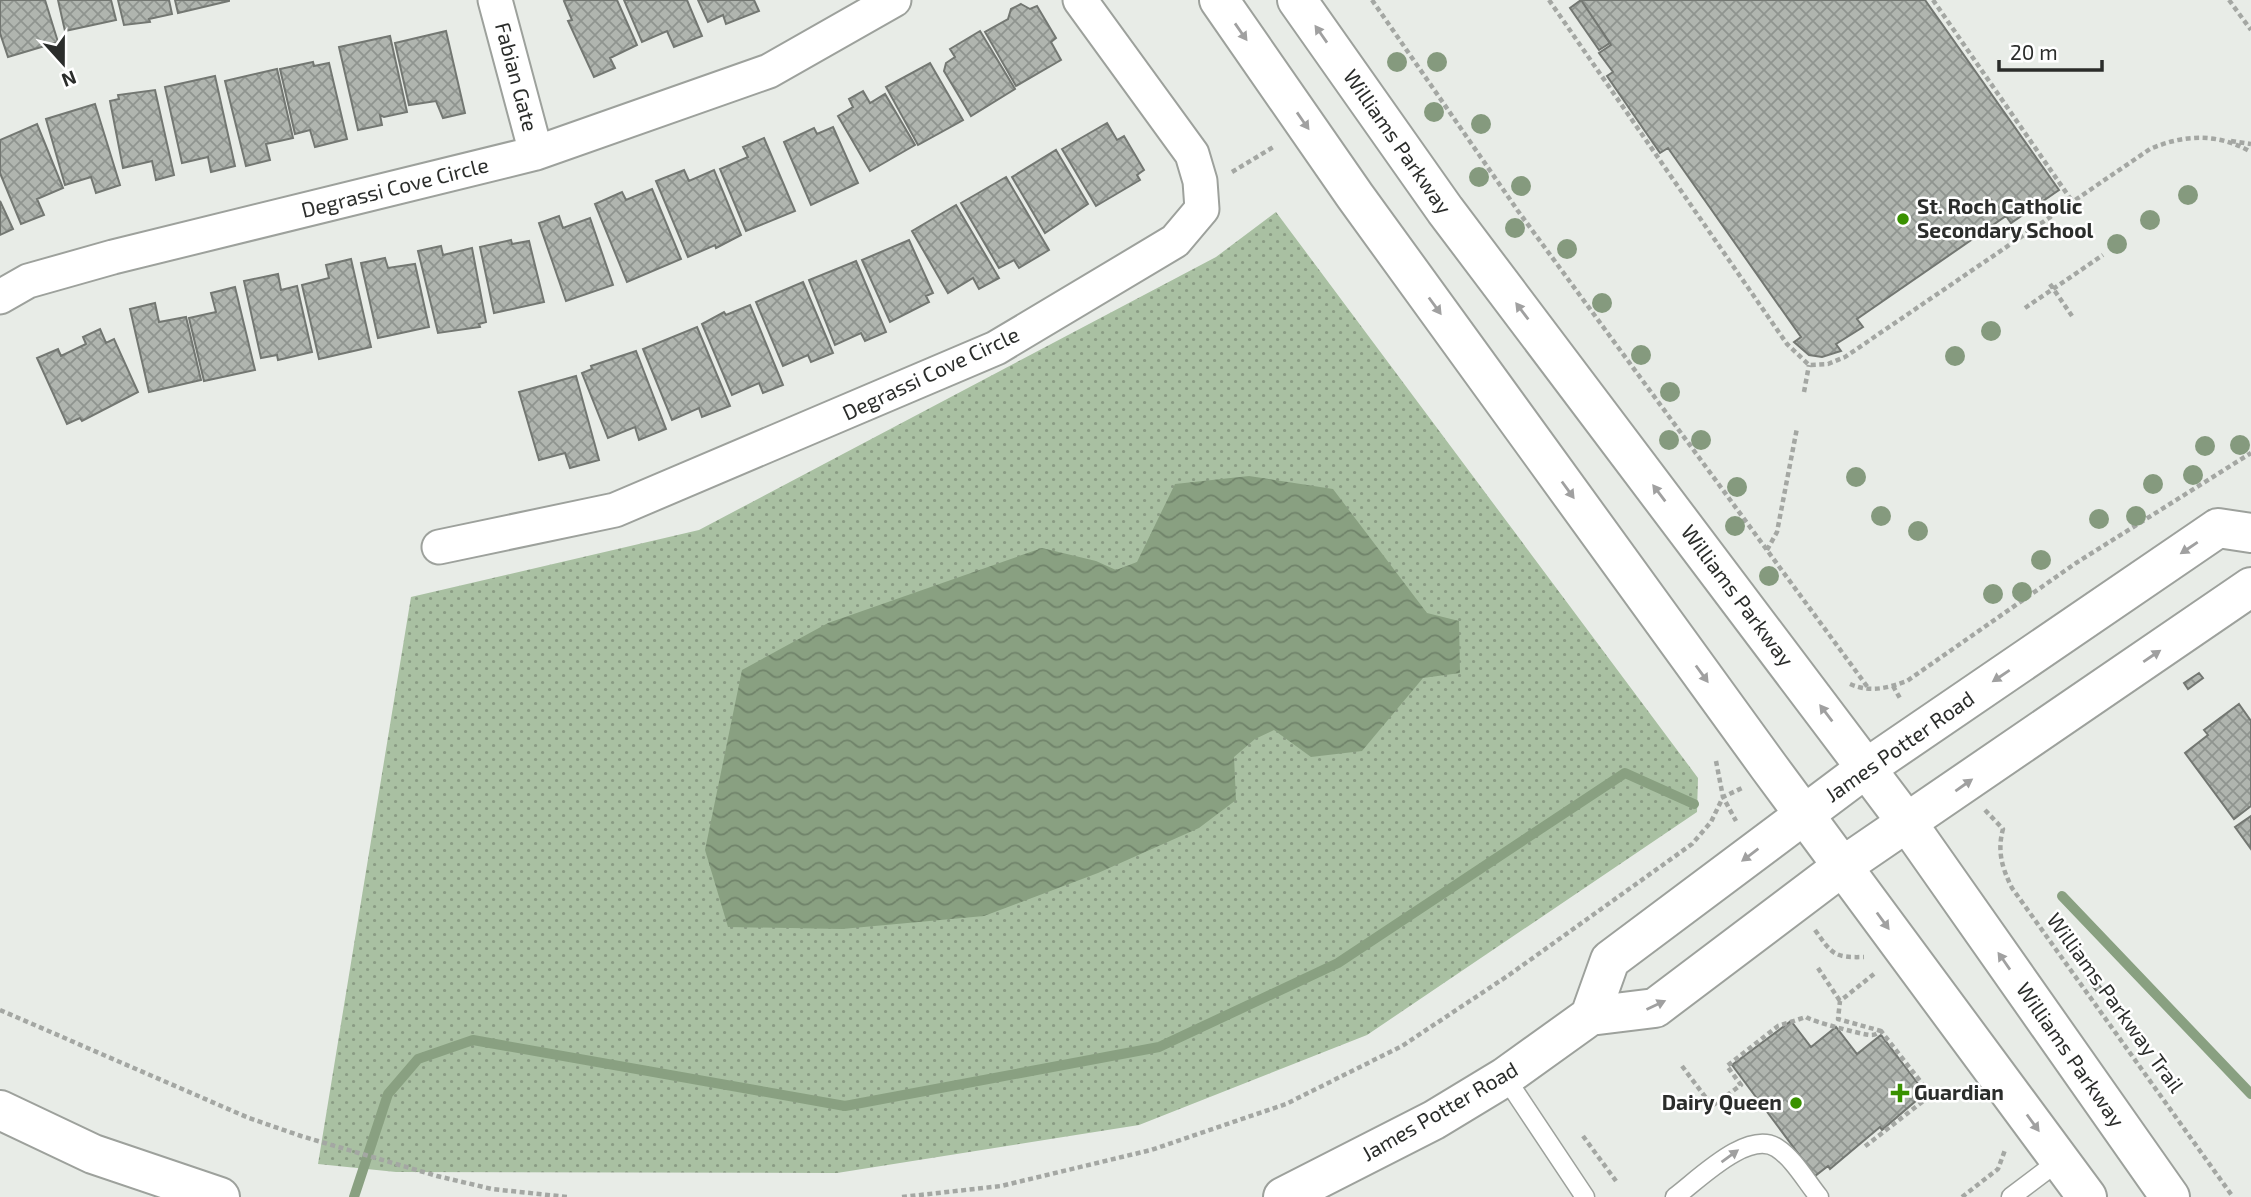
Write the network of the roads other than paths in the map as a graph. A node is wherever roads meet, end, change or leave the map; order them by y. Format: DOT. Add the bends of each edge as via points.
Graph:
graph roads {
  1 [pos="495,0"];
  2 [pos="894,0"];
  3 [pos="1080,0"];
  4 [pos="1219,0"];
  5 [pos="1297,0"];
  6 [pos="536,153"];
  7 [pos="0,297"];
  8 [pos="2251,533"];
  9 [pos="439,547"];
  10 [pos="2251,587"];
  11 [pos="1865,769"];
  12 [pos="1805,815"];
  13 [pos="1908,824"];
  14 [pos="1843,866"];
  15 [pos="1590,1016"];
  16 [pos="1505,1077"];
  17 [pos="0,1110"];
  18 [pos="2060,1160"];
  19 [pos="220,1197"];
  20 [pos="1283,1197"];
  21 [pos="1585,1197"];
  22 [pos="1675,1197"];
  23 [pos="1819,1197"];
  24 [pos="2011,1197"];
  25 [pos="2087,1197"];
  26 [pos="2170,1197"];
  1 -- 6 [label="street, Fabian Gate"];
  2 -- 6 [label="street, Degrassi Cove Circle" via="769,71"];
  3 -- 9 [label="street, Degrassi Cove Circle" via="1192,154 1202,209 1175,241 996,348 615,510"];
  4 -- 12 [label="main road, one-way"];
  11 -- 5 [label="main road, Williams Parkway, one-way" via="1445,210"];
  6 -- 7 [label="street, Degrassi Cove Circle" via="113,257 28,281"];
  8 -- 11 [label="main road, James Potter Road, one-way" via="2218,528"];
  13 -- 10 [label="main road, James Potter Road, one-way"];
  11 -- 12 [label="main road, James Potter Road"];
  11 -- 13 [label="main road, Williams Parkway"];
  12 -- 14 [label="main road"];
  12 -- 15 [label="main road, James Potter Road, one-way" via="1610,960"];
  13 -- 14 [label="main road, James Potter Road"];
  26 -- 13 [label="main road, Williams Parkway, one-way"];
  15 -- 14 [label="main road, James Potter Road, one-way" via="1655,1008"];
  14 -- 18 [label="main road, one-way"];
  15 -- 16 [label="main road, James Potter Road"];
  16 -- 20 [label="main road, James Potter Road" via="1434,1121"];
  16 -- 21 [label="lane"];
  17 -- 19 [label="main road" via="93,1154"];
  18 -- 24 [label="lane"];
  18 -- 25 [label="main road"];
  22 -- 23 [label="lane, one-way" via="1738,1150 1756,1143 1780,1150"];
}
